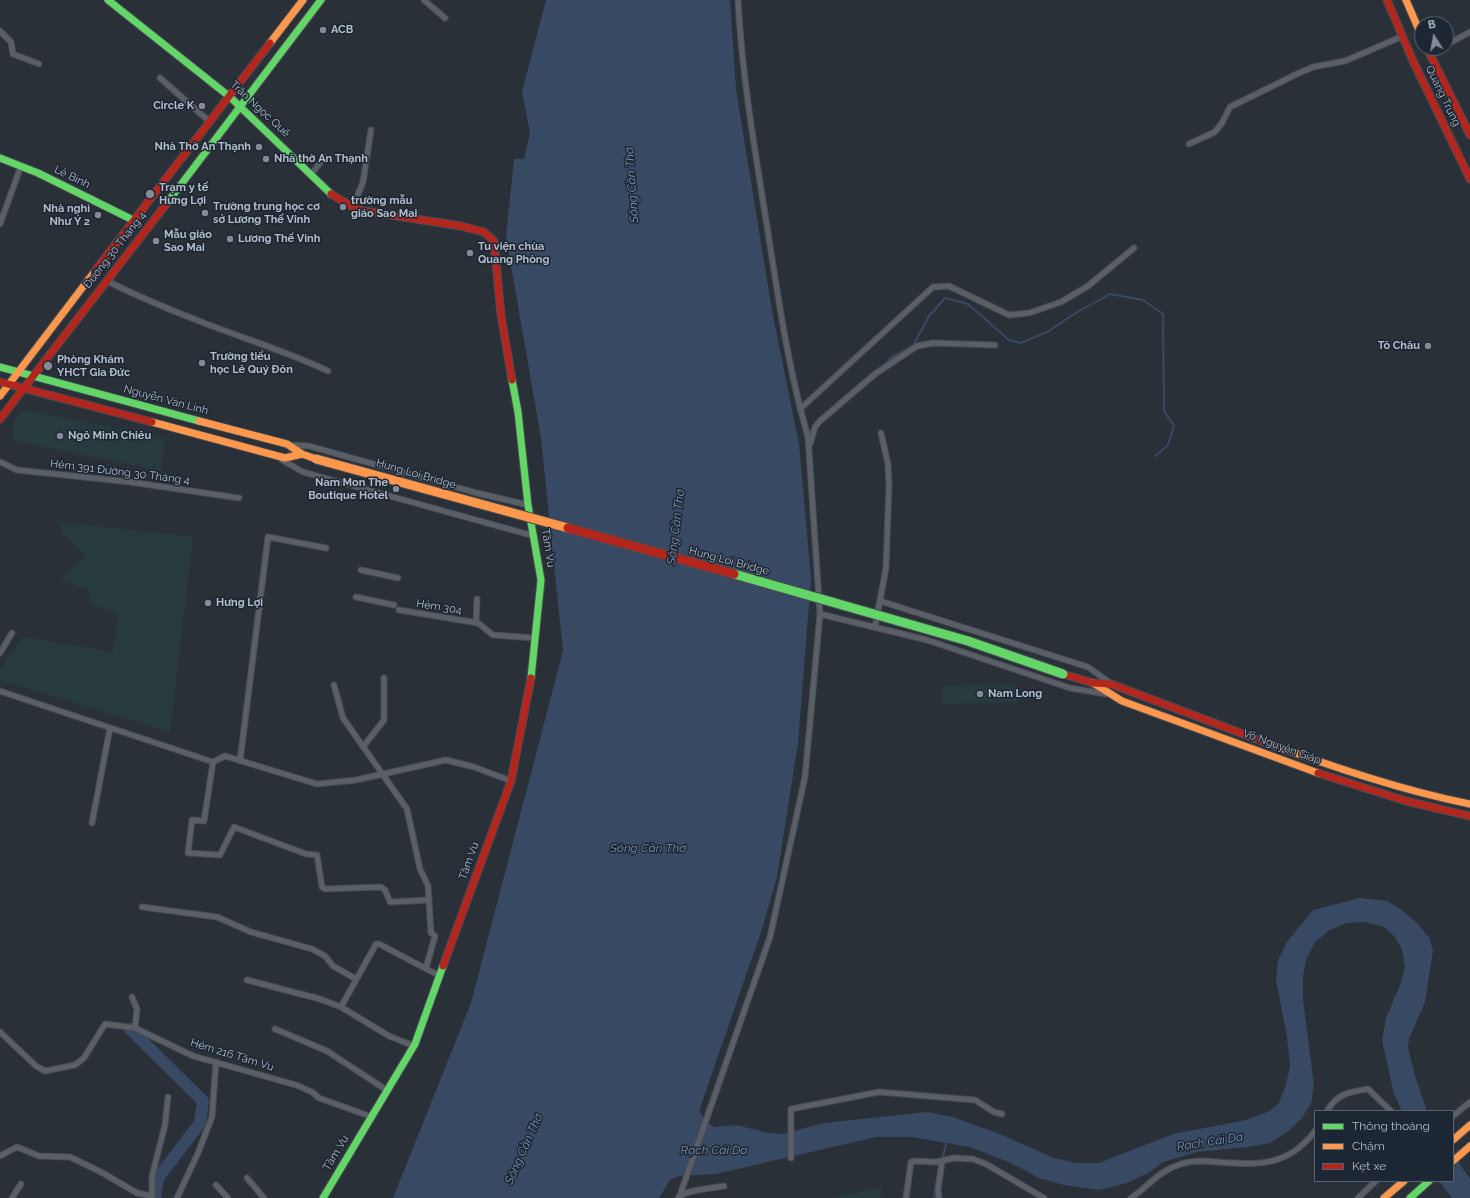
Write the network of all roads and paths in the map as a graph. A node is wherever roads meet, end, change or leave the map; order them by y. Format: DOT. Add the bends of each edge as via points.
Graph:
graph roads {
  1 [pos="108,0"];
  2 [pos="303,0"];
  3 [pos="321,0"];
  4 [pos="424,0"];
  5 [pos="738,0"];
  6 [pos="1388,0"];
  7 [pos="1406,0"];
  8 [pos="445,18"];
  9 [pos="1414,18"];
  10 [pos="0,31"];
  11 [pos="1470,32"];
  12 [pos="1403,36"];
  13 [pos="1454,41"];
  14 [pos="1431,56"];
  15 [pos="39,64"];
  16 [pos="160,78"];
  17 [pos="230,97"];
  18 [pos="241,107"];
  19 [pos="210,122"];
  20 [pos="371,130"];
  21 [pos="1470,135"];
  22 [pos="1189,144"];
  23 [pos="324,157"];
  24 [pos="0,158"];
  25 [pos="21,166"];
  26 [pos="311,175"];
  27 [pos="1470,179"];
  28 [pos="353,207"];
  29 [pos="133,220"];
  30 [pos="0,224"];
  31 [pos="494,241"];
  32 [pos="1134,248"];
  33 [pos="107,281"];
  34 [pos="994,345"];
  35 [pos="0,367"];
  36 [pos="328,371"];
  37 [pos="18,372"];
  38 [pos="34,377"];
  39 [pos="4,383"];
  40 [pos="24,389"];
  41 [pos="0,396"];
  42 [pos="800,409"];
  43 [pos="0,419"];
  44 [pos="881,432"];
  45 [pos="287,444"];
  46 [pos="809,447"];
  47 [pos="302,454"];
  48 [pos="274,455"];
  49 [pos="316,459"];
  50 [pos="0,462"];
  51 [pos="239,498"];
  52 [pos="528,505"];
  53 [pos="534,536"];
  54 [pos="326,548"];
  55 [pos="361,570"];
  56 [pos="398,578"];
  57 [pos="356,597"];
  58 [pos="477,599"];
  59 [pos="880,601"];
  60 [pos="394,605"];
  61 [pos="399,610"];
  62 [pos="820,614"];
  63 [pos="476,623"];
  64 [pos="875,627"];
  65 [pos="12,633"];
  66 [pos="535,638"];
  67 [pos="0,653"];
  68 [pos="1063,674"];
  69 [pos="384,678"];
  70 [pos="1093,683"];
  71 [pos="334,684"];
  72 [pos="1111,684"];
  73 [pos="0,691"];
  74 [pos="1109,694"];
  75 [pos="1218,725"];
  76 [pos="110,728"];
  77 [pos="1214,736"];
  78 [pos="363,747"];
  79 [pos="240,761"];
  80 [pos="213,762"];
  81 [pos="383,775"];
  82 [pos="511,780"];
  83 [pos="1470,804"];
  84 [pos="1470,816"];
  85 [pos="92,823"];
  86 [pos="429,900"];
  87 [pos="142,907"];
  88 [pos="426,968"];
  89 [pos="440,976"];
  90 [pos="356,979"];
  91 [pos="247,980"];
  92 [pos="132,997"];
  93 [pos="342,1007"];
  94 [pos="135,1028"];
  95 [pos="275,1029"];
  96 [pos="0,1032"];
  97 [pos="414,1046"];
  98 [pos="216,1062"];
  99 [pos="388,1091"];
  100 [pos="168,1097"];
  101 [pos="1470,1102"];
  102 [pos="1328,1110"];
  103 [pos="1390,1110"];
  104 [pos="1002,1114"];
  105 [pos="1454,1115"];
  106 [pos="372,1117"];
  107 [pos="1470,1125"];
  108 [pos="1314,1131"];
  109 [pos="1454,1139"];
  110 [pos="1470,1146"];
  111 [pos="0,1156"];
  112 [pos="791,1158"];
  113 [pos="1454,1160"];
  114 [pos="942,1162"];
  115 [pos="247,1178"];
  116 [pos="1375,1182"];
  117 [pos="1403,1182"];
  118 [pos="1428,1182"];
  119 [pos="21,1184"];
  120 [pos="216,1185"];
  121 [pos="724,1186"];
  122 [pos="679,1196"];
  123 [pos="152,1197"];
  124 [pos="12,1198"];
  125 [pos="177,1198"];
  126 [pos="228,1198"];
  127 [pos="264,1198"];
  128 [pos="323,1198"];
  129 [pos="906,1198"];
  130 [pos="939,1198"];
  131 [pos="1044,1198"];
  132 [pos="1131,1198"];
  133 [pos="1358,1198"];
  134 [pos="1384,1198"];
  135 [pos="1410,1198"];
  1 -- 17 [label="main road, Trần Ngọc Quế"];
  2 -- 17 [label="main road, Đường 30 Tháng 4"];
  3 -- 18 [label="main road, Đường 30 Tháng 4"];
  4 -- 8 [label="street"];
  5 -- 42 [label="street" via="754,143 778,296"];
  6 -- 12 [label="main road, Quang Trung"];
  7 -- 9 [label="main road"];
  10 -- 15 [label="street" via="11,42 13,54"];
  11 -- 13 [label="street"];
  12 -- 22 [label="street" via="1345,61 1313,67 1298,73 1230,108 1219,128"];
  12 -- 27 [label="main road, Quang Trung"];
  14 -- 21 [label="main road, Quang Trung"];
  16 -- 19 [label="street"];
  17 -- 18 [label="main road, Trần Ngọc Quế"];
  17 -- 19 [label="main road, Đường 30 Tháng 4"];
  18 -- 26 [label="main road, Trần Ngọc Quế"];
  18 -- 33 [label="main road, Đường 30 Tháng 4"];
  19 -- 29 [label="main road, Đường 30 Tháng 4"];
  20 -- 28 [label="street" via="363,182"];
  23 -- 26 [label="street"];
  24 -- 25 [label="main road, Lê Bình"];
  25 -- 29 [label="main road, Lê Bình"];
  25 -- 30 [label="street"];
  26 -- 28 [label="main road, Trần Ngọc Quế" via="331,194"];
  28 -- 31 [label="main road, Trần Ngọc Quế" via="358,210 475,229 484,232"];
  29 -- 37 [label="main road, Đường 30 Tháng 4"];
  31 -- 52 [label="main road, Tầm Vu" via="501,315 518,412"];
  32 -- 42 [label="street" via="1088,286 1061,302 1029,313 1009,315 949,286 933,287"];
  33 -- 36 [label="street" via="200,322 296,356"];
  33 -- 38 [label="main road, Đường 30 Tháng 4"];
  34 -- 46 [label="street" via="933,343 916,346 875,374 820,421 815,427"];
  35 -- 37 [label="main road, Nguyễn Văn Linh"];
  37 -- 38 [label="main road, Nguyễn Văn Linh"];
  37 -- 39 [label="main road, Đường 30 Tháng 4"];
  38 -- 40 [label="main road, Đường 30 Tháng 4"];
  38 -- 45 [label="main road, Nguyễn Văn Linh"];
  39 -- 40 [label="main road, Nguyễn Văn Linh"];
  39 -- 41 [label="main road, Đường 30 Tháng 4"];
  40 -- 43 [label="main road, Đường 30 Tháng 4"];
  40 -- 48 [label="main road, Nguyễn Văn Linh"];
  42 -- 46 [label="street"];
  44 -- 59 [label="street" via="888,464 889,485 886,568"];
  45 -- 47 [label="main road, Nguyễn Văn Linh"];
  45 -- 52 [label="street" via="309,446"];
  46 -- 62 [label="street"];
  47 -- 48 [label="main road, Nguyễn Văn Linh" via="285,458"];
  47 -- 49 [label="main road, Nguyễn Văn Linh"];
  48 -- 53 [label="street" via="303,472"];
  49 -- 68 [label="main road, Hung Loi Bridge, bridge" via="854,607 968,641"];
  50 -- 51 [label="street, Hẻm 391 Đường 30 Tháng 4" via="17,470 130,482"];
  52 -- 53 [label="main road, Tầm Vu"];
  53 -- 66 [label="main road, Tầm Vu" via="541,580"];
  54 -- 79 [label="street" via="268,537"];
  55 -- 56 [label="street"];
  57 -- 60 [label="street"];
  58 -- 63 [label="street, Hẻm 304"];
  59 -- 64 [label="street"];
  59 -- 72 [label="street" via="1088,667"];
  61 -- 63 [label="street, Hẻm 304"];
  62 -- 64 [label="street"];
  62 -- 122 [label="street" via="805,777 772,929"];
  63 -- 66 [label="street, Hẻm 304" via="493,635"];
  64 -- 74 [label="street" via="926,640 1070,688"];
  65 -- 67 [label="street"];
  66 -- 82 [label="main road, Tầm Vu" via="533,670"];
  68 -- 70 [label="main road, Võ Nguyên Giáp"];
  69 -- 78 [label="street" via="384,720"];
  70 -- 72 [label="main road, Võ Nguyên Giáp"];
  70 -- 74 [label="main road, Võ Nguyên Giáp"];
  71 -- 78 [label="street" via="342,718"];
  72 -- 75 [label="main road, Võ Nguyên Giáp"];
  73 -- 76 [label="street"];
  74 -- 77 [label="main road, Võ Nguyên Giáp"];
  75 -- 77 [label="main road"];
  75 -- 83 [label="main road, Võ Nguyên Giáp" via="1364,778"];
  76 -- 80 [label="street"];
  76 -- 85 [label="street"];
  77 -- 84 [label="main road, Võ Nguyên Giáp" via="1348,784"];
  78 -- 81 [label="street"];
  79 -- 80 [label="street" via="225,756"];
  79 -- 81 [label="street" via="317,784"];
  80 -- 86 [label="street" via="204,821 192,820 188,852 220,855 234,827 317,856 322,887 325,889 381,888 385,890 390,902"];
  81 -- 82 [label="street" via="446,760"];
  81 -- 86 [label="street" via="407,809 420,869 428,886"];
  82 -- 89 [label="main road, Tầm Vu"];
  86 -- 88 [label="street" via="431,933 435,936"];
  87 -- 90 [label="street" via="217,917 251,932 312,949 325,956 333,966"];
  88 -- 89 [label="street"];
  88 -- 90 [label="street" via="376,944"];
  89 -- 97 [label="main road, Tầm Vu"];
  90 -- 93 [label="street"];
  91 -- 93 [label="street"];
  92 -- 94 [label="street" via="138,1009"];
  93 -- 97 [label="street" via="389,1036"];
  94 -- 96 [label="street, Hẻm 216 Tầm Vu" via="105,1024 84,1058 75,1065 45,1070 21,1054"];
  94 -- 98 [label="street, Hẻm 216 Tầm Vu" via="194,1056"];
  95 -- 99 [label="street" via="327,1051"];
  97 -- 99 [label="main road, Tầm Vu"];
  98 -- 106 [label="street, Hẻm 216 Tầm Vu" via="296,1084 319,1098"];
  98 -- 125 [label="street" via="212,1117"];
  99 -- 106 [label="main road, Tầm Vu"];
  100 -- 123 [label="street" via="165,1125 152,1176"];
  101 -- 105 [label="street"];
  102 -- 103 [label="street" via="1338,1096 1368,1089"];
  104 -- 112 [label="street" via="994,1112 977,1100 879,1092 792,1109"];
  106 -- 128 [label="main road, Tầm Vu"];
  107 -- 109 [label="main road"];
  108 -- 132 [label="street" via="1305,1143 1280,1160 1262,1164 1182,1164 1159,1174"];
  110 -- 113 [label="main road"];
  111 -- 123 [label="street" via="17,1147 39,1156 70,1157 137,1193"];
  114 -- 129 [label="street" via="911,1162"];
  114 -- 130 [label="street"];
  114 -- 131 [label="street" via="954,1158 973,1159"];
  115 -- 127 [label="street"];
  116 -- 133 [label="street"];
  117 -- 134 [label="main road"];
  118 -- 135 [label="main road"];
  119 -- 124 [label="street"];
  120 -- 126 [label="street"];
  121 -- 122 [label="street"];
}
